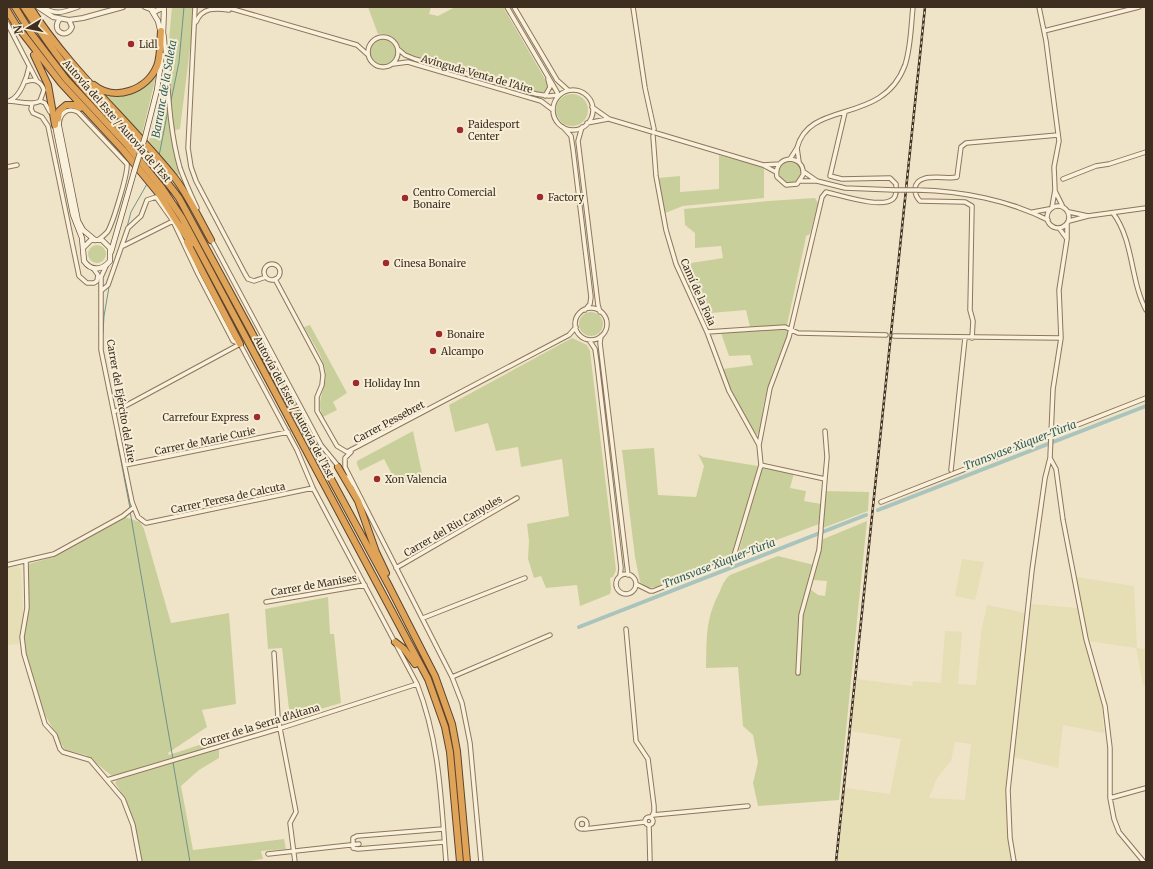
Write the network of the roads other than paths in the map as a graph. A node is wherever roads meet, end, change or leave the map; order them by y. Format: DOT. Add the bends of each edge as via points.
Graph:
graph roads {
  1 [pos="15,7"];
  2 [pos="24,7"];
  3 [pos="30,7"];
  4 [pos="38,7"];
  5 [pos="43,7"];
  6 [pos="78,7"];
  7 [pos="123,7"];
  8 [pos="145,7"];
  9 [pos="164,7"];
  10 [pos="196,7"];
  11 [pos="226,7"];
  12 [pos="507,7"];
  13 [pos="514,7"];
  14 [pos="633,7"];
  15 [pos="913,7"];
  16 [pos="1039,7"];
  17 [pos="1139,7"];
  18 [pos="70,8"];
  19 [pos="116,8"];
  20 [pos="7,10"];
  21 [pos="152,11"];
  22 [pos="236,11"];
  23 [pos="83,18"];
  24 [pos="59,20"];
  25 [pos="70,20"];
  26 [pos="7,24"];
  27 [pos="17,26"];
  28 [pos="56,26"];
  29 [pos="72,27"];
  30 [pos="195,27"];
  31 [pos="162,30"];
  32 [pos="1044,31"];
  33 [pos="398,49"];
  34 [pos="367,54"];
  35 [pos="393,64"];
  36 [pos="29,66"];
  37 [pos="75,66"];
  38 [pos="548,76"];
  39 [pos="37,81"];
  40 [pos="25,82"];
  41 [pos="568,90"];
  42 [pos="20,92"];
  43 [pos="545,96"];
  44 [pos="558,96"];
  45 [pos="8,101"];
  46 [pos="24,101"];
  47 [pos="40,101"];
  48 [pos="32,104"];
  49 [pos="592,107"];
  50 [pos="553,110"];
  51 [pos="845,112"];
  52 [pos="609,119"];
  53 [pos="587,123"];
  54 [pos="57,126"];
  55 [pos="563,127"];
  56 [pos="582,127"];
  57 [pos="654,129"];
  58 [pos="1058,135"];
  59 [pos="653,136"];
  60 [pos="110,137"];
  61 [pos="143,138"];
  62 [pos="797,148"];
  63 [pos="1146,152"];
  64 [pos="790,159"];
  65 [pos="799,162"];
  66 [pos="763,164"];
  67 [pos="779,164"];
  68 [pos="17,165"];
  69 [pos="7,167"];
  70 [pos="776,172"];
  71 [pos="804,172"];
  72 [pos="1063,179"];
  73 [pos="800,181"];
  74 [pos="817,181"];
  75 [pos="1055,190"];
  76 [pos="158,195"];
  77 [pos="1062,206"];
  78 [pos="1051,208"];
  79 [pos="1146,208"];
  80 [pos="170,209"];
  81 [pos="1032,212"];
  82 [pos="1069,212"];
  83 [pos="1113,213"];
  84 [pos="1088,216"];
  85 [pos="1048,220"];
  86 [pos="173,221"];
  87 [pos="1068,223"];
  88 [pos="1060,228"];
  89 [pos="117,233"];
  90 [pos="1067,239"];
  91 [pos="97,240"];
  92 [pos="211,240"];
  93 [pos="105,242"];
  94 [pos="123,246"];
  95 [pos="83,248"];
  96 [pos="111,252"];
  97 [pos="107,264"];
  98 [pos="96,269"];
  99 [pos="101,277"];
  100 [pos="266,278"];
  101 [pos="275,280"];
  102 [pos="101,291"];
  103 [pos="585,310"];
  104 [pos="1146,310"];
  105 [pos="600,312"];
  106 [pos="576,327"];
  107 [pos="790,329"];
  108 [pos="707,332"];
  109 [pos="579,334"];
  110 [pos="569,335"];
  111 [pos="886,335"];
  112 [pos="602,336"];
  113 [pos="894,336"];
  114 [pos="965,338"];
  115 [pos="972,338"];
  116 [pos="1061,338"];
  117 [pos="589,340"];
  118 [pos="247,341"];
  119 [pos="240,344"];
  120 [pos="1146,398"];
  121 [pos="114,412"];
  122 [pos="825,431"];
  123 [pos="288,432"];
  124 [pos="1052,436"];
  125 [pos="759,444"];
  126 [pos="352,451"];
  127 [pos="1050,458"];
  128 [pos="125,465"];
  129 [pos="761,465"];
  130 [pos="338,467"];
  131 [pos="951,470"];
  132 [pos="825,479"];
  133 [pos="352,484"];
  134 [pos="313,488"];
  135 [pos="517,498"];
  136 [pos="881,502"];
  137 [pos="134,507"];
  138 [pos="146,523"];
  139 [pos="26,561"];
  140 [pos="7,565"];
  141 [pos="396,568"];
  142 [pos="628,575"];
  143 [pos="620,576"];
  144 [pos="525,578"];
  145 [pos="365,584"];
  146 [pos="636,584"];
  147 [pos="389,586"];
  148 [pos="266,602"];
  149 [pos="422,618"];
  150 [pos="626,629"];
  151 [pos="550,635"];
  152 [pos="395,642"];
  153 [pos="274,653"];
  154 [pos="798,673"];
  155 [pos="452,677"];
  156 [pos="417,684"];
  157 [pos="436,701"];
  158 [pos="281,728"];
  159 [pos="107,780"];
  160 [pos="1146,788"];
  161 [pos="1110,798"];
  162 [pos="748,806"];
  163 [pos="652,816"];
  164 [pos="587,822"];
  165 [pos="645,822"];
  166 [pos="649,825"];
  167 [pos="597,827"];
  168 [pos="443,828"];
  169 [pos="585,828"];
  170 [pos="444,842"];
  171 [pos="352,844"];
  172 [pos="359,844"];
  173 [pos="294,850"];
  174 [pos="268,854"];
  175 [pos="140,862"];
  176 [pos="295,862"];
  177 [pos="446,862"];
  178 [pos="460,862"];
  179 [pos="467,862"];
  180 [pos="481,862"];
  181 [pos="650,862"];
  182 [pos="1014,862"];
  183 [pos="1144,862"];
  1 -- 118 [label="highway, Autovía del Este / Autovia de l'Est" via="66,79 162,188 182,218"];
  2 -- 147 [label="highway, Autovía del Este / Autovia de l'Est" via="72,74 137,145 180,198"];
  3 -- 37 [label="highway"];
  4 -- 24 [label="street"];
  4 -- 28 [label="street"];
  5 -- 18 [label="street" via="61,13"];
  6 -- 18 [label="street"];
  7 -- 19 [label="street"];
  8 -- 21 [label="main road"];
  9 -- 21 [label="main road"];
  9 -- 31 [label="main road"];
  10 -- 30 [label="street"];
  11 -- 22 [label="street"];
  12 -- 38 [label="street"];
  13 -- 41 [label="street" via="557,80"];
  14 -- 57 [label="street"];
  15 -- 51 [label="street" via="907,56 893,86 874,102"];
  16 -- 32 [label="street"];
  17 -- 32 [label="street"];
  19 -- 23 [label="street"];
  20 -- 27 [label="highway"];
  21 -- 31 [label="main road"];
  22 -- 30 [label="street" via="218,8 208,10 197,19"];
  22 -- 34 [label="street" via="357,45"];
  23 -- 25 [label="street"];
  23 -- 29 [label="street"];
  24 -- 25 [label="street"];
  24 -- 28 [label="street"];
  25 -- 29 [label="street"];
  26 -- 36 [label="street"];
  27 -- 54 [label="highway" via="48,85"];
  27 -- 60 [label="highway" via="53,74"];
  28 -- 29 [label="street" via="62,34 70,32"];
  30 -- 100 [label="street" via="189,157 196,182 248,279 254,281"];
  31 -- 37 [label="highway" via="157,65 145,82 128,92 115,93 99,89"];
  31 -- 61 [label="main road" via="157,90"];
  31 -- 92 [label="street" via="174,138 183,177"];
  32 -- 58 [label="street"];
  33 -- 34 [label="street" via="392,40 383,37 369,44"];
  33 -- 35 [label="street"];
  33 -- 43 [label="street, Avinguda Venta de l'Aire" via="415,59"];
  34 -- 35 [label="street" via="372,64 379,67"];
  35 -- 50 [label="street, Avinguda Venta de l'Aire" via="408,62 541,101"];
  36 -- 39 [label="street"];
  36 -- 40 [label="street"];
  37 -- 61 [label="highway" via="87,82"];
  38 -- 43 [label="street" via="550,87"];
  38 -- 44 [label="street"];
  39 -- 40 [label="street"];
  39 -- 47 [label="street" via="44,90"];
  40 -- 42 [label="street"];
  41 -- 44 [label="street"];
  41 -- 49 [label="street" via="582,92"];
  42 -- 45 [label="street" via="16,98"];
  42 -- 46 [label="street"];
  43 -- 44 [label="street, Avinguda Venta de l'Aire"];
  44 -- 50 [label="street"];
  45 -- 46 [label="street"];
  46 -- 48 [label="street"];
  47 -- 48 [label="street"];
  47 -- 54 [label="street" via="48,106"];
  48 -- 98 [label="street" via="33,113 42,118 48,126 79,276 87,283 94,283 98,275"];
  49 -- 52 [label="street"];
  49 -- 53 [label="street"];
  50 -- 55 [label="street" via="555,119"];
  51 -- 62 [label="street" via="822,119 808,127 801,136"];
  51 -- 107 [label="street" via="830,176 842,179 890,178 896,184 896,195 888,201 874,202 824,193"];
  52 -- 53 [label="street"];
  52 -- 66 [label="street"];
  53 -- 56 [label="street"];
  54 -- 60 [label="highway" via="59,111 66,105 74,105"];
  54 -- 91 [label="main road" via="76,216 83,230"];
  54 -- 91 [label="street" via="63,112 78,112 127,164 110,227"];
  54 -- 95 [label="main road" via="73,215"];
  55 -- 56 [label="street" via="572,130"];
  55 -- 103 [label="street" via="571,136 591,297 590,304"];
  56 -- 105 [label="street" via="578,141"];
  58 -- 75 [label="street" via="1059,144 1054,167"];
  58 -- 115 [label="street" via="966,143 961,147 957,176 926,178 915,185 915,194 920,200 965,202 972,206"];
  59 -- 108 [label="street, Camí de la Foia" via="656,176 669,241 682,281"];
  60 -- 76 [label="highway"];
  61 -- 89 [label="main road, bridge"];
  61 -- 92 [label="highway" via="175,178"];
  62 -- 64 [label="street"];
  62 -- 65 [label="street"];
  63 -- 72 [label="street" via="1096,166"];
  64 -- 65 [label="street"];
  64 -- 67 [label="street"];
  65 -- 71 [label="street"];
  66 -- 67 [label="street"];
  66 -- 70 [label="street"];
  67 -- 70 [label="street"];
  68 -- 69 [label="street"];
  70 -- 73 [label="street" via="779,180 786,185 794,185"];
  71 -- 73 [label="street"];
  71 -- 74 [label="street"];
  73 -- 74 [label="street"];
  74 -- 81 [label="street, bridge" via="845,188 943,191 971,195"];
  75 -- 77 [label="street"];
  75 -- 78 [label="street"];
  76 -- 80 [label="highway"];
  76 -- 86 [label="street"];
  76 -- 94 [label="street" via="147,200 141,216 128,228"];
  77 -- 78 [label="street"];
  77 -- 82 [label="street"];
  78 -- 81 [label="street"];
  78 -- 85 [label="street"];
  79 -- 83 [label="street"];
  80 -- 118 [label="highway" via="233,321"];
  80 -- 119 [label="highway"];
  81 -- 85 [label="street"];
  82 -- 84 [label="street"];
  82 -- 87 [label="street"];
  83 -- 84 [label="street"];
  83 -- 104 [label="street" via="1125,236 1138,291"];
  84 -- 87 [label="street"];
  85 -- 88 [label="street" via="1052,226"];
  86 -- 94 [label="street"];
  86 -- 119 [label="street" via="233,341"];
  87 -- 88 [label="street"];
  87 -- 90 [label="street"];
  88 -- 90 [label="street"];
  89 -- 93 [label="main road"];
  89 -- 96 [label="main road"];
  90 -- 116 [label="street" via="1059,290"];
  91 -- 93 [label="main road"];
  91 -- 95 [label="main road" via="88,242"];
  92 -- 130 [label="street" via="321,444"];
  93 -- 96 [label="main road"];
  94 -- 102 [label="street" via="108,285"];
  95 -- 98 [label="main road" via="84,261"];
  96 -- 97 [label="main road"];
  97 -- 98 [label="main road"];
  97 -- 99 [label="street"];
  98 -- 99 [label="street"];
  99 -- 102 [label="street, Carrer del Ejército del Aire"];
  100 -- 101 [label="street"];
  100 -- 101 [label="street" via="265,268 270,264 280,271"];
  101 -- 126 [label="street, Carrer Pessebret" via="321,365 323,375 316,398 317,411 337,446 347,452"];
  102 -- 121 [label="street, Carrer del Ejército del Aire" via="101,350"];
  103 -- 105 [label="street" via="596,309"];
  103 -- 106 [label="street" via="577,318"];
  105 -- 112 [label="street" via="606,324"];
  106 -- 109 [label="street"];
  106 -- 110 [label="street, Carrer Pessebret"];
  107 -- 108 [label="street" via="785,327"];
  107 -- 111 [label="street" via="798,333"];
  107 -- 125 [label="street" via="770,388"];
  108 -- 125 [label="street, Camí de la Foia" via="729,391"];
  109 -- 110 [label="street, Carrer Pessebret"];
  109 -- 117 [label="street"];
  110 -- 126 [label="street, Carrer Pessebret"];
  112 -- 117 [label="street"];
  112 -- 142 [label="street" via="600,343"];
  113 -- 114 [label="street"];
  114 -- 115 [label="street"];
  114 -- 131 [label="street"];
  115 -- 116 [label="street"];
  116 -- 124 [label="street" via="1053,390"];
  117 -- 143 [label="street" via="595,349 597,363"];
  118 -- 157 [label="highway, Autovía del Este / Autovia de l'Est" via="428,679"];
  119 -- 121 [label="street"];
  119 -- 123 [label="street"];
  120 -- 124 [label="street"];
  121 -- 128 [label="street, Carrer del Ejército del Aire"];
  122 -- 132 [label="street"];
  123 -- 128 [label="street, Carrer de Marie Curie"];
  123 -- 134 [label="street"];
  124 -- 127 [label="street"];
  124 -- 136 [label="street"];
  125 -- 129 [label="street"];
  126 -- 133 [label="street" via="346,458 345,467"];
  127 -- 161 [label="street" via="1056,469 1086,639 1105,706 1110,748"];
  127 -- 182 [label="street" via="1032,570 1008,790"];
  128 -- 137 [label="street, Carrer del Ejército del Aire"];
  129 -- 132 [label="street"];
  129 -- 146 [label="street" via="733,559 654,591"];
  130 -- 133 [label="street"];
  130 -- 147 [label="highway" via="358,500"];
  132 -- 154 [label="street" via="821,537 801,615"];
  133 -- 141 [label="street"];
  134 -- 138 [label="street, Carrer Teresa de Calcuta"];
  134 -- 145 [label="street"];
  135 -- 141 [label="street, Carrer del Riu Canyoles"];
  137 -- 138 [label="street, Carrer del Ejército del Aire" via="138,517"];
  137 -- 139 [label="street" via="123,516 54,554"];
  139 -- 140 [label="street"];
  139 -- 159 [label="street" via="27,608 22,637 24,654 45,724 55,735 63,752 90,760"];
  141 -- 149 [label="street"];
  142 -- 143 [label="street"];
  142 -- 146 [label="street" via="634,578"];
  143 -- 146 [label="street" via="616,583 620,592 630,593"];
  144 -- 149 [label="street"];
  145 -- 148 [label="street, Carrer de Manises"];
  145 -- 152 [label="street"];
  147 -- 179 [label="highway, Autovía del Este / Autovia de l'Est" via="436,676 452,724 457,751"];
  149 -- 155 [label="street"];
  150 -- 163 [label="street" via="636,741 648,759 655,808"];
  151 -- 155 [label="street"];
  152 -- 156 [label="street"];
  152 -- 157 [label="highway" via="412,658"];
  153 -- 158 [label="street" via="278,718"];
  155 -- 180 [label="street" via="462,703 470,743"];
  156 -- 158 [label="street, Carrer de la Serra d'Aitana"];
  156 -- 168 [label="street" via="434,740"];
  157 -- 178 [label="highway, Autovía del Este / Autovia de l'Est" via="450,752"];
  158 -- 159 [label="street, Carrer de la Serra d'Aitana"];
  158 -- 173 [label="street" via="296,812 290,823"];
  159 -- 175 [label="street" via="124,799 133,824"];
  160 -- 161 [label="street"];
  161 -- 183 [label="street" via="1119,832"];
  162 -- 163 [label="street"];
  163 -- 165 [label="street" via="646,817"];
  163 -- 166 [label="street" via="653,822"];
  164 -- 167 [label="street"];
  164 -- 169 [label="street"];
  164 -- 169 [label="street" via="582,819 578,822 579,828"];
  165 -- 166 [label="street"];
  165 -- 167 [label="street" via="618,827"];
  166 -- 181 [label="street"];
  167 -- 169 [label="street"];
  168 -- 170 [label="street"];
  168 -- 171 [label="street" via="356,836"];
  170 -- 171 [label="street" via="358,849 353,848"];
  170 -- 177 [label="street"];
  171 -- 172 [label="street"];
  171 -- 173 [label="street"];
  173 -- 174 [label="street"];
  173 -- 176 [label="street"];
}
